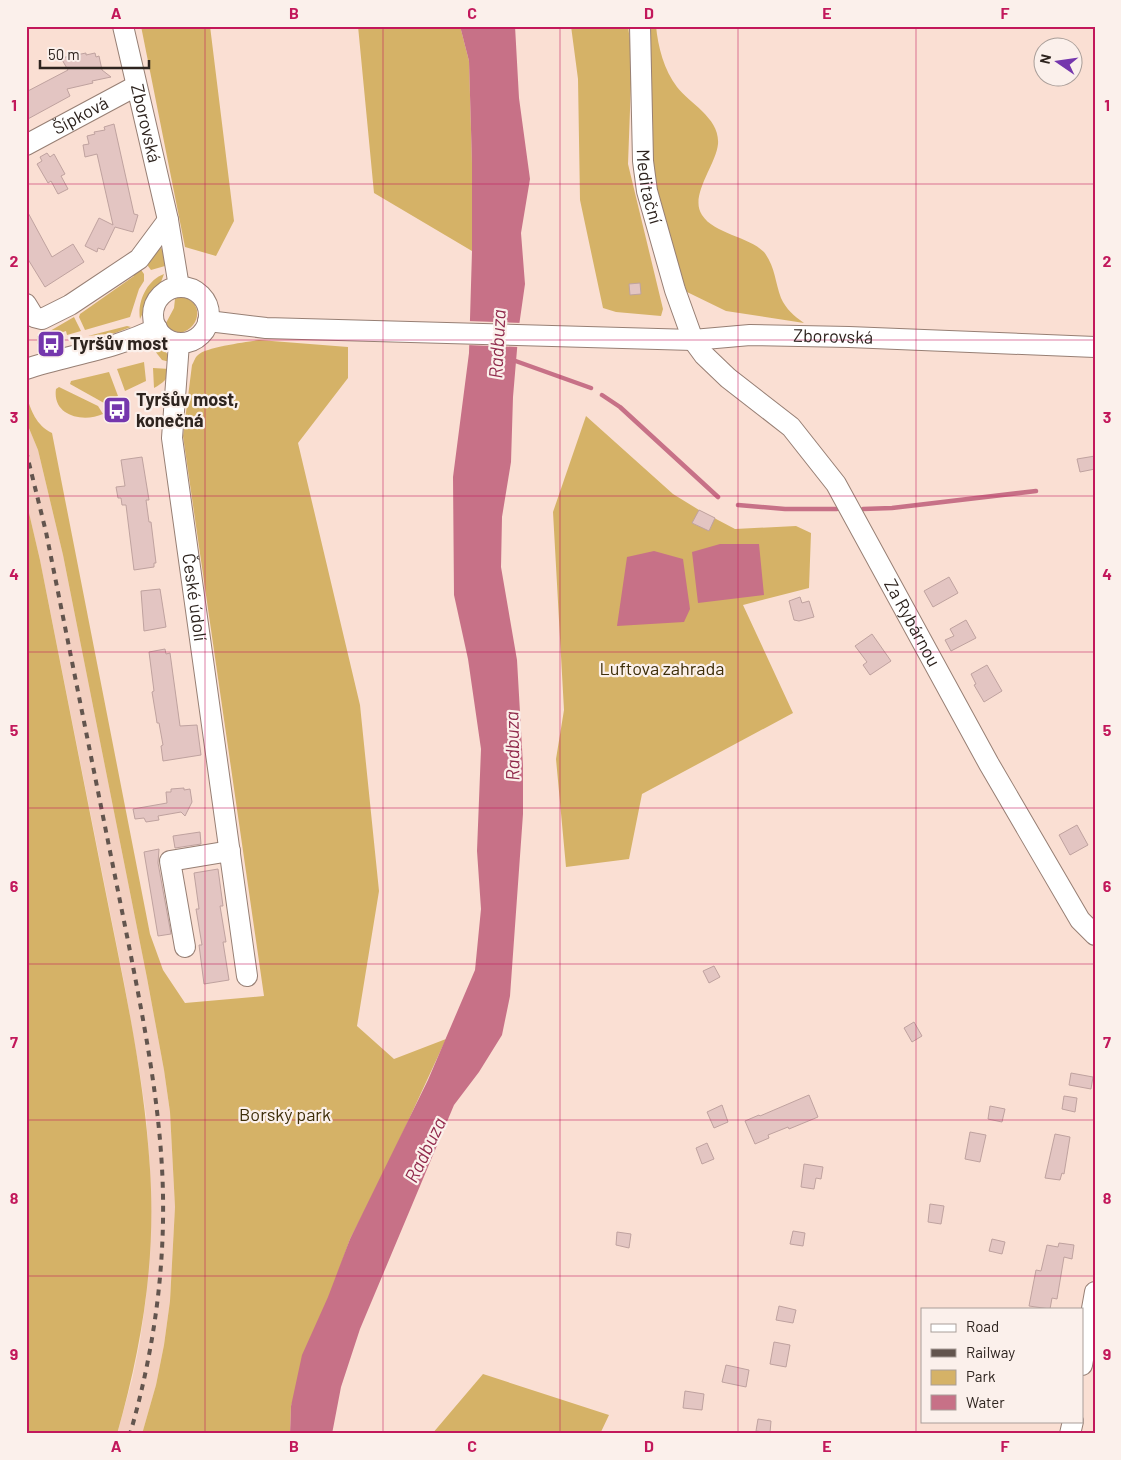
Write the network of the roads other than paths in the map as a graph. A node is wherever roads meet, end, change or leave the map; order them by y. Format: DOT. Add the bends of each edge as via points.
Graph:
graph roads {
  1 [pos="123,26"];
  2 [pos="640,26"];
  3 [pos="136,86"];
  4 [pos="26,145"];
  5 [pos="168,220"];
  6 [pos="179,287"];
  7 [pos="32,311"];
  8 [pos="208,321"];
  9 [pos="156,328"];
  10 [pos="693,340"];
  11 [pos="179,343"];
  12 [pos="1095,347"];
  13 [pos="26,369"];
  14 [pos="230,851"];
  15 [pos="1095,935"];
  16 [pos="185,947"];
  17 [pos="247,976"];
  18 [pos="1095,1292"];
  19 [pos="1084,1354"];
  1 -- 3 [label="street, Zborovská"];
  2 -- 10 [label="street, Meditační" via="643,161 647,191"];
  3 -- 4 [label="street, Šípková"];
  3 -- 5 [label="street, Zborovská"];
  5 -- 6 [label="street, Zborovská"];
  5 -- 7 [label="street" via="139,259 46,318"];
  6 -- 8 [label="street" via="193,290 203,298"];
  6 -- 9 [label="street" via="166,291 156,302 153,311"];
  8 -- 10 [label="street, Zborovská" via="266,328"];
  8 -- 11 [label="street" via="197,337"];
  9 -- 11 [label="street" via="166,338"];
  9 -- 13 [label="street" via="123,343"];
  10 -- 12 [label="street, Zborovská" via="750,335"];
  10 -- 15 [label="street, Za Rybárnou" via="728,378 791,427 836,484 989,764 1080,920"];
  11 -- 14 [label="street, České údolí" via="172,438"];
  14 -- 16 [label="street" via="170,861"];
  14 -- 17 [label="street, České údolí"];
  18 -- 19 [label="street"];
}
